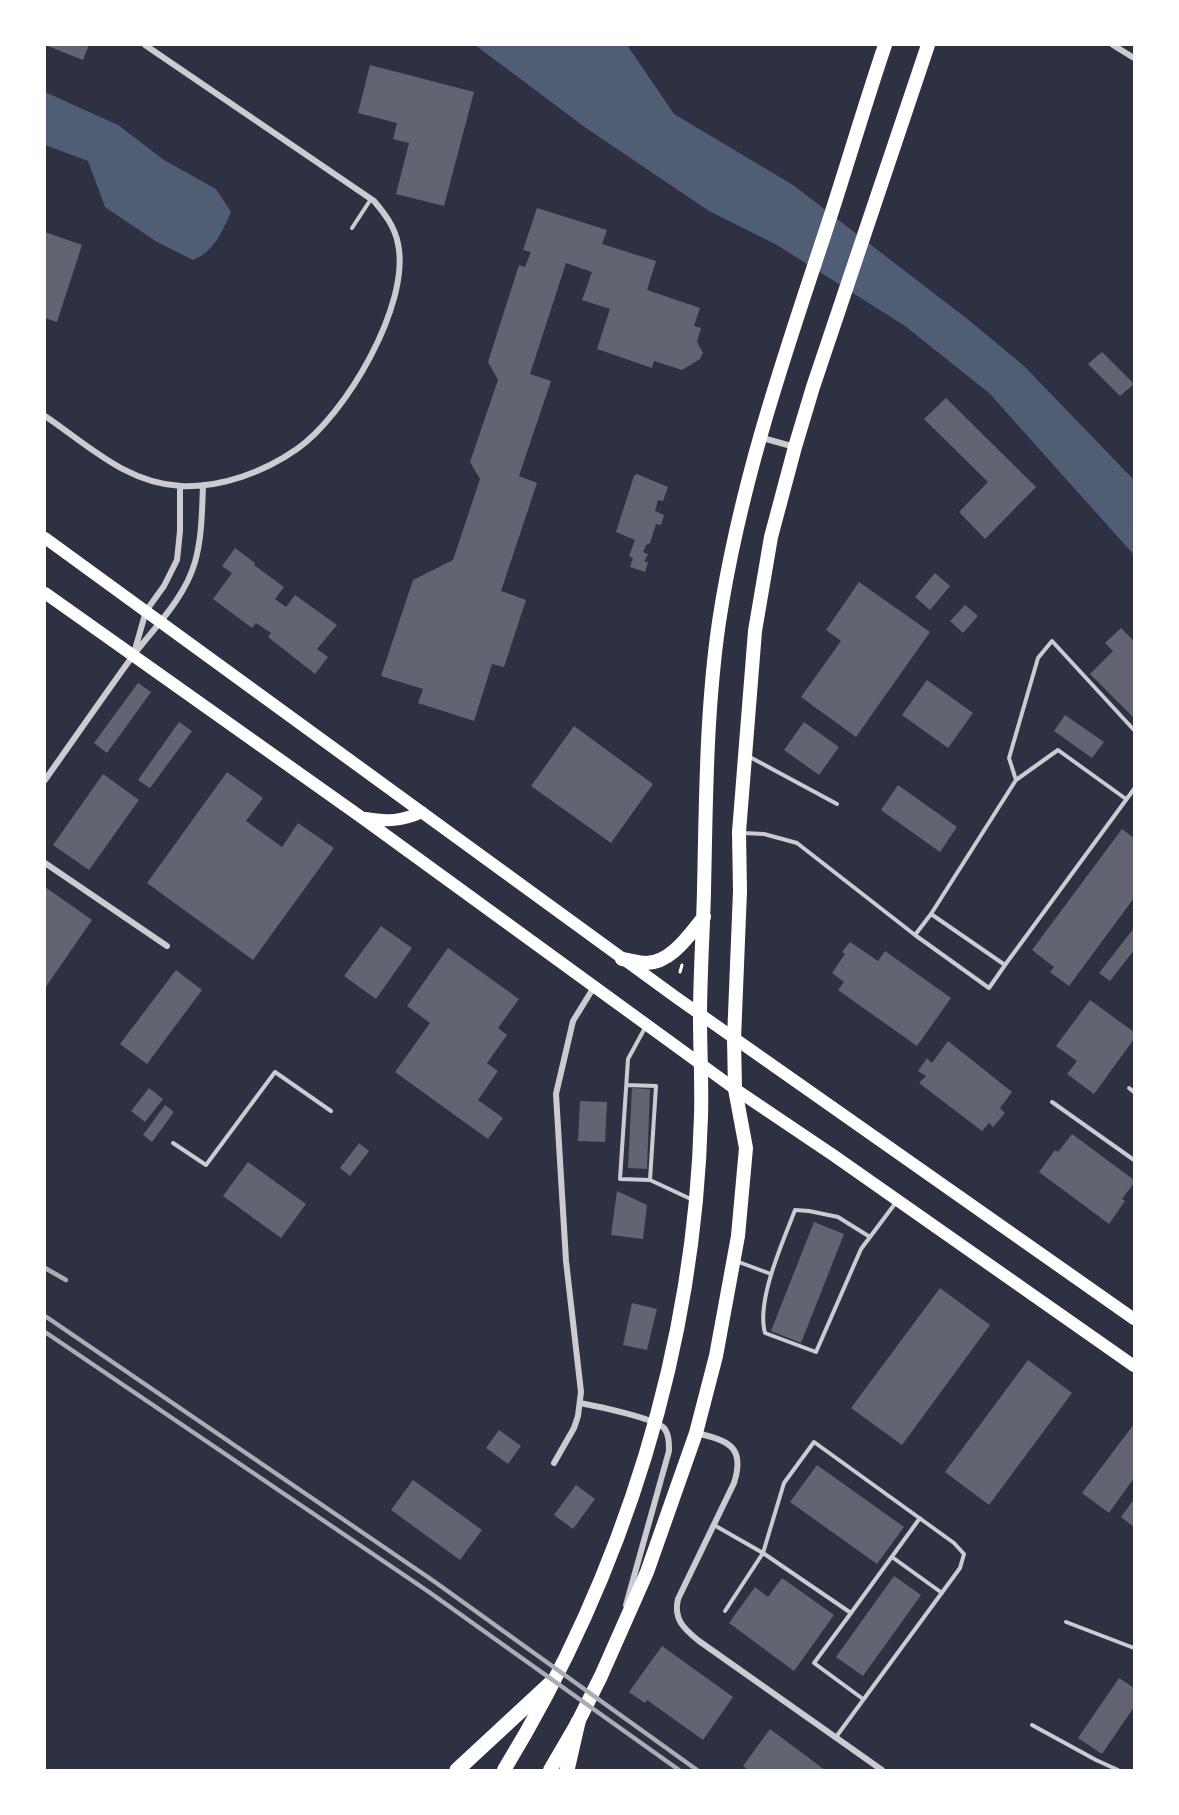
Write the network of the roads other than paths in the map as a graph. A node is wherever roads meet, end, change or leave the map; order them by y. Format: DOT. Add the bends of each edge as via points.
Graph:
graph roads {
  1 [pos="145,45"];
  2 [pos="885,45"];
  3 [pos="928,45"];
  4 [pos="1113,45"];
  5 [pos="1134,58"];
  6 [pos="371,199"];
  7 [pos="351,228"];
  8 [pos="45,416"];
  9 [pos="759,436"];
  10 [pos="795,447"];
  11 [pos="180,486"];
  12 [pos="202,486"];
  13 [pos="45,538"];
  14 [pos="45,593"];
  15 [pos="146,611"];
  16 [pos="160,621"];
  17 [pos="133,656"];
  18 [pos="1134,730"];
  19 [pos="745,754"];
  20 [pos="45,780"];
  21 [pos="1016,780"];
  22 [pos="1134,789"];
  23 [pos="1126,799"];
  24 [pos="837,804"];
  25 [pos="422,812"];
  26 [pos="361,817"];
  27 [pos="739,832"];
  28 [pos="45,863"];
  29 [pos="931,914"];
  30 [pos="704,917"];
  31 [pos="915,935"];
  32 [pos="167,946"];
  33 [pos="622,959"];
  34 [pos="1005,964"];
  35 [pos="594,987"];
  36 [pos="700,1015"];
  37 [pos="646,1025"];
  38 [pos="734,1039"];
  39 [pos="701,1065"];
  40 [pos="627,1085"];
  41 [pos="1129,1088"];
  42 [pos="735,1089"];
  43 [pos="1134,1092"];
  44 [pos="1052,1102"];
  45 [pos="625,1104"];
  46 [pos="631,1105"];
  47 [pos="331,1111"];
  48 [pos="624,1128"];
  49 [pos="630,1128"];
  50 [pos="173,1143"];
  51 [pos="622,1150"];
  52 [pos="629,1150"];
  53 [pos="1134,1160"];
  54 [pos="650,1180"];
  55 [pos="897,1200"];
  56 [pos="695,1201"];
  57 [pos="870,1237"];
  58 [pos="734,1260"];
  59 [pos="771,1274"];
  60 [pos="1134,1319"];
  61 [pos="1134,1366"];
  62 [pos="580,1403"];
  63 [pos="656,1423"];
  64 [pos="696,1432"];
  65 [pos="554,1463"];
  66 [pos="920,1518"];
  67 [pos="713,1525"];
  68 [pos="763,1552"];
  69 [pos="892,1557"];
  70 [pos="942,1593"];
  71 [pos="725,1611"];
  72 [pos="851,1613"];
  73 [pos="1066,1622"];
  74 [pos="1134,1648"];
  75 [pos="613,1651"];
  76 [pos="553,1680"];
  77 [pos="863,1699"];
  78 [pos="578,1722"];
  79 [pos="1032,1725"];
  80 [pos="835,1737"];
  81 [pos="457,1770"];
  82 [pos="504,1770"];
  83 [pos="550,1770"];
  84 [pos="567,1770"];
  85 [pos="882,1770"];
  86 [pos="1118,1770"];
  1 -- 6 [label="street"];
  2 -- 9 [label="main road"];
  3 -- 10 [label="main road"];
  4 -- 5 [label="street"];
  6 -- 7 [label="lane"];
  6 -- 12 [label="street" via="390,220 398,245 400,276 381,338 362,374 333,414 298,449 259,471"];
  8 -- 11 [label="street" via="102,458 133,474"];
  9 -- 10 [label="street"];
  9 -- 30 [label="main road" via="719,625 706,790"];
  10 -- 19 [label="main road" via="771,537 755,631"];
  11 -- 12 [label="street"];
  11 -- 15 [label="street" via="177,560"];
  12 -- 16 [label="street" via="201,531 195,564"];
  13 -- 15 [label="main road"];
  14 -- 17 [label="main road"];
  15 -- 16 [label="main road"];
  15 -- 17 [label="street"];
  16 -- 17 [label="street"];
  16 -- 25 [label="main road"];
  17 -- 20 [label="street"];
  17 -- 26 [label="main road"];
  18 -- 21 [label="lane" via="1052,641 1038,658 1009,758"];
  19 -- 24 [label="lane"];
  19 -- 27 [label="main road"];
  21 -- 23 [label="lane" via="1058,750"];
  21 -- 29 [label="lane"];
  22 -- 23 [label="lane"];
  23 -- 34 [label="lane"];
  25 -- 26 [label="main road" via="386,822"];
  25 -- 33 [label="main road"];
  26 -- 35 [label="main road"];
  27 -- 31 [label="lane" via="797,843"];
  27 -- 38 [label="main road"];
  28 -- 32 [label="street"];
  29 -- 31 [label="lane"];
  29 -- 34 [label="lane"];
  30 -- 33 [label="main road" via="665,958 647,963"];
  30 -- 36 [label="main road"];
  31 -- 34 [label="lane" via="989,988"];
  33 -- 36 [label="main road"];
  35 -- 37 [label="main road"];
  35 -- 62 [label="street" via="573,1021 556,1094"];
  36 -- 38 [label="main road"];
  36 -- 39 [label="main road"];
  37 -- 39 [label="main road"];
  37 -- 40 [label="lane" via="628,1059"];
  38 -- 42 [label="main road"];
  38 -- 60 [label="main road"];
  39 -- 42 [label="main road"];
  39 -- 56 [label="main road"];
  40 -- 45 [label="lane"];
  40 -- 54 [label="lane" via="656,1086"];
  41 -- 43 [label="lane"];
  42 -- 55 [label="main road"];
  42 -- 58 [label="main road" via="746,1148"];
  44 -- 53 [label="lane"];
  45 -- 46 [label="lane"];
  45 -- 48 [label="lane"];
  47 -- 50 [label="lane" via="275,1072 206,1165"];
  48 -- 49 [label="lane"];
  48 -- 51 [label="lane"];
  51 -- 52 [label="lane"];
  51 -- 54 [label="lane" via="621,1179"];
  54 -- 56 [label="lane"];
  55 -- 57 [label="lane"];
  55 -- 61 [label="main road"];
  56 -- 63 [label="main road" via="684,1293"];
  57 -- 59 [label="lane" via="838,1217 795,1210"];
  57 -- 59 [label="lane" via="816,1352 765,1333 761,1321"];
  58 -- 59 [label="lane"];
  58 -- 64 [label="main road" via="716,1356"];
  62 -- 63 [label="street"];
  62 -- 65 [label="street" via="574,1428"];
  63 -- 75 [label="street" via="665,1429 669,1451"];
  63 -- 76 [label="main road" via="616,1542"];
  64 -- 67 [label="street" via="730,1444 738,1460 734,1483"];
  64 -- 75 [label="main road" via="657,1545"];
  66 -- 68 [label="lane" via="813,1442 784,1483"];
  66 -- 69 [label="lane"];
  66 -- 70 [label="lane" via="964,1554 960,1568"];
  67 -- 68 [label="lane"];
  67 -- 80 [label="street" via="678,1599 676,1606 683,1628"];
  68 -- 71 [label="lane"];
  68 -- 72 [label="lane"];
  69 -- 70 [label="lane"];
  69 -- 72 [label="lane"];
  70 -- 77 [label="lane"];
  72 -- 77 [label="lane" via="814,1664"];
  73 -- 74 [label="lane"];
  75 -- 78 [label="main road"];
  76 -- 81 [label="highway"];
  76 -- 82 [label="main road"];
  77 -- 80 [label="lane"];
  78 -- 83 [label="main road"];
  78 -- 84 [label="highway"];
  79 -- 86 [label="lane"];
  80 -- 85 [label="street"];
}
